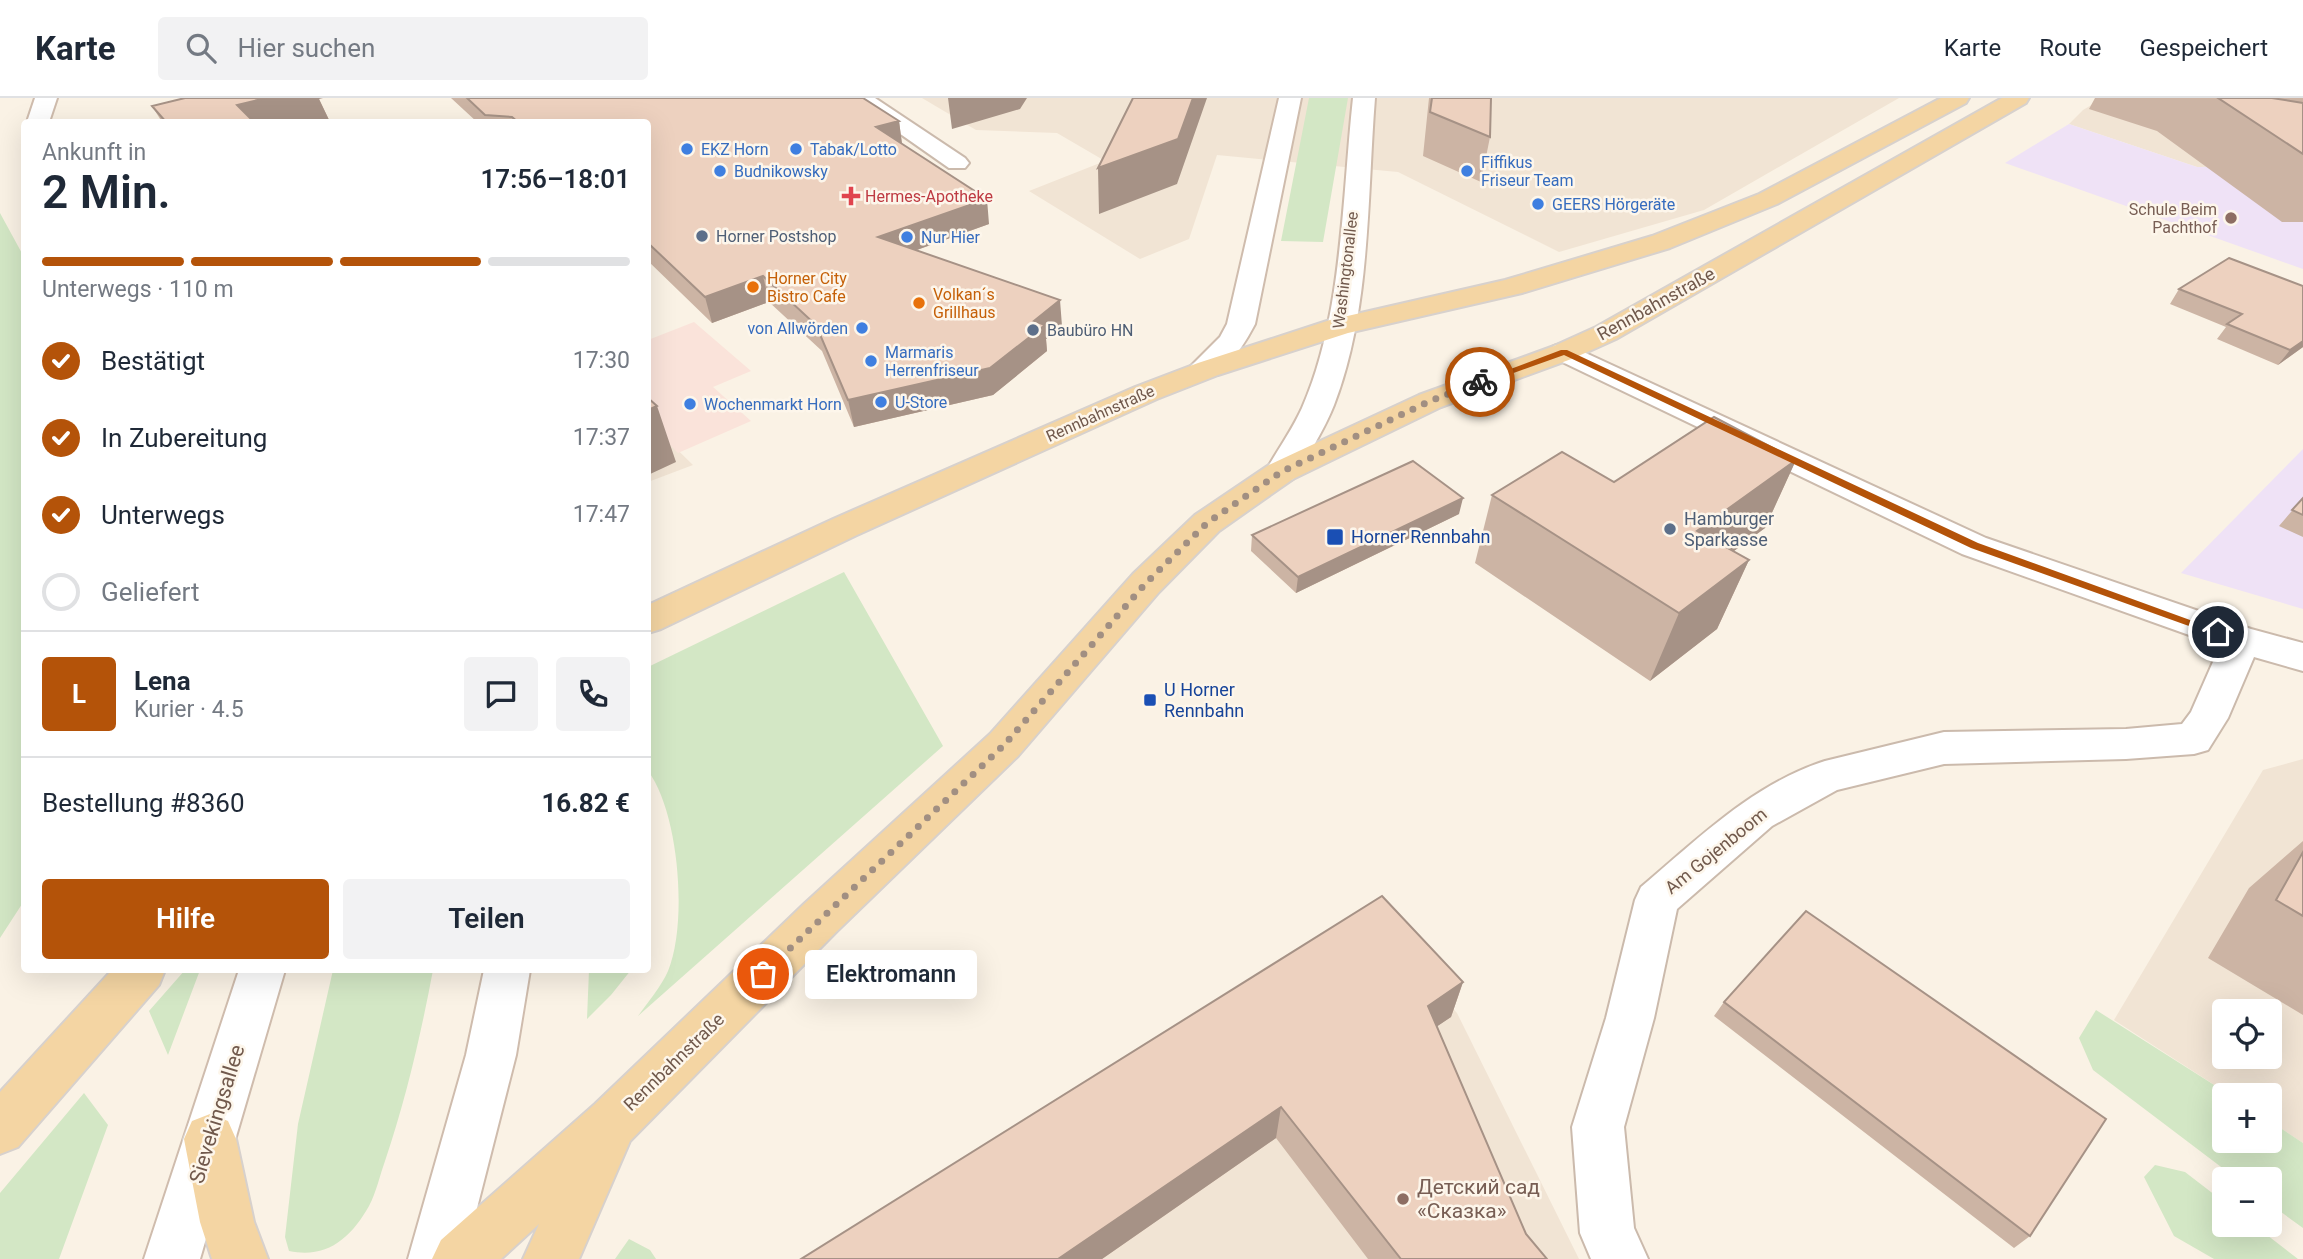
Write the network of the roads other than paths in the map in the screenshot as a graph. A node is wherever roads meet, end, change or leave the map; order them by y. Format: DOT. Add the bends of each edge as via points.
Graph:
graph roads {
  1 [pos="46,98"];
  2 [pos="860,98"];
  3 [pos="1290,98"];
  4 [pos="1364,98"];
  5 [pos="1958,98"];
  6 [pos="2018,98"];
  7 [pos="39,119"];
  8 [pos="957,163"];
  9 [pos="1340,326"];
  10 [pos="1564,352"];
  11 [pos="1204,370"];
  12 [pos="1281,472"];
  13 [pos="651,619"];
  14 [pos="2242,640"];
  15 [pos="2303,657"];
  16 [pos="139,973"];
  17 [pos="261,973"];
  18 [pos="506,973"];
  19 [pos="613,1122"];
  20 [pos="0,1129"];
  21 [pos="210,1139"];
  22 [pos="173,1259"];
  23 [pos="240,1259"];
  24 [pos="436,1259"];
  25 [pos="460,1259"];
  26 [pos="551,1259"];
  27 [pos="1620,1259"];
  1 -- 7 [label="street"];
  2 -- 8 [label="street"];
  3 -- 11 [label="street" via="1241,324 1232,341"];
  4 -- 9 [label="street, Washingtonallee"];
  5 -- 9 [label="main road, Rennbahnstraße" via="1768,199 1661,242 1512,287"];
  6 -- 10 [label="main road, Rennbahnstraße" via="1606,333"];
  9 -- 11 [label="main road, Rennbahnstraße"];
  9 -- 12 [label="street, Washingtonallee" via="1322,398"];
  10 -- 12 [label="main road, Rennbahnstraße" via="1430,401"];
  10 -- 14 [label="street" via="1974,546"];
  11 -- 13 [label="main road, Rennbahnstraße" via="934,487"];
  12 -- 19 [label="main road, Rennbahnstraße" via="1207,523 1146,583 1004,745"];
  14 -- 15 [label="street"];
  14 -- 27 [label="street, Am Gojenboom" via="2194,739 1944,748 1825,777 1757,814 1657,900 1630,1018 1598,1126 1607,1233"];
  16 -- 20 [label="main road"];
  17 -- 21 [label="street, Sievekingsallee"];
  18 -- 24 [label="street" via="491,1055"];
  19 -- 25 [label="main road, Rennbahnstraße"];
  19 -- 26 [label="main road"];
  21 -- 22 [label="street, Sievekingsallee"];
  21 -- 23 [label="main road" via="227,1222"];
}
